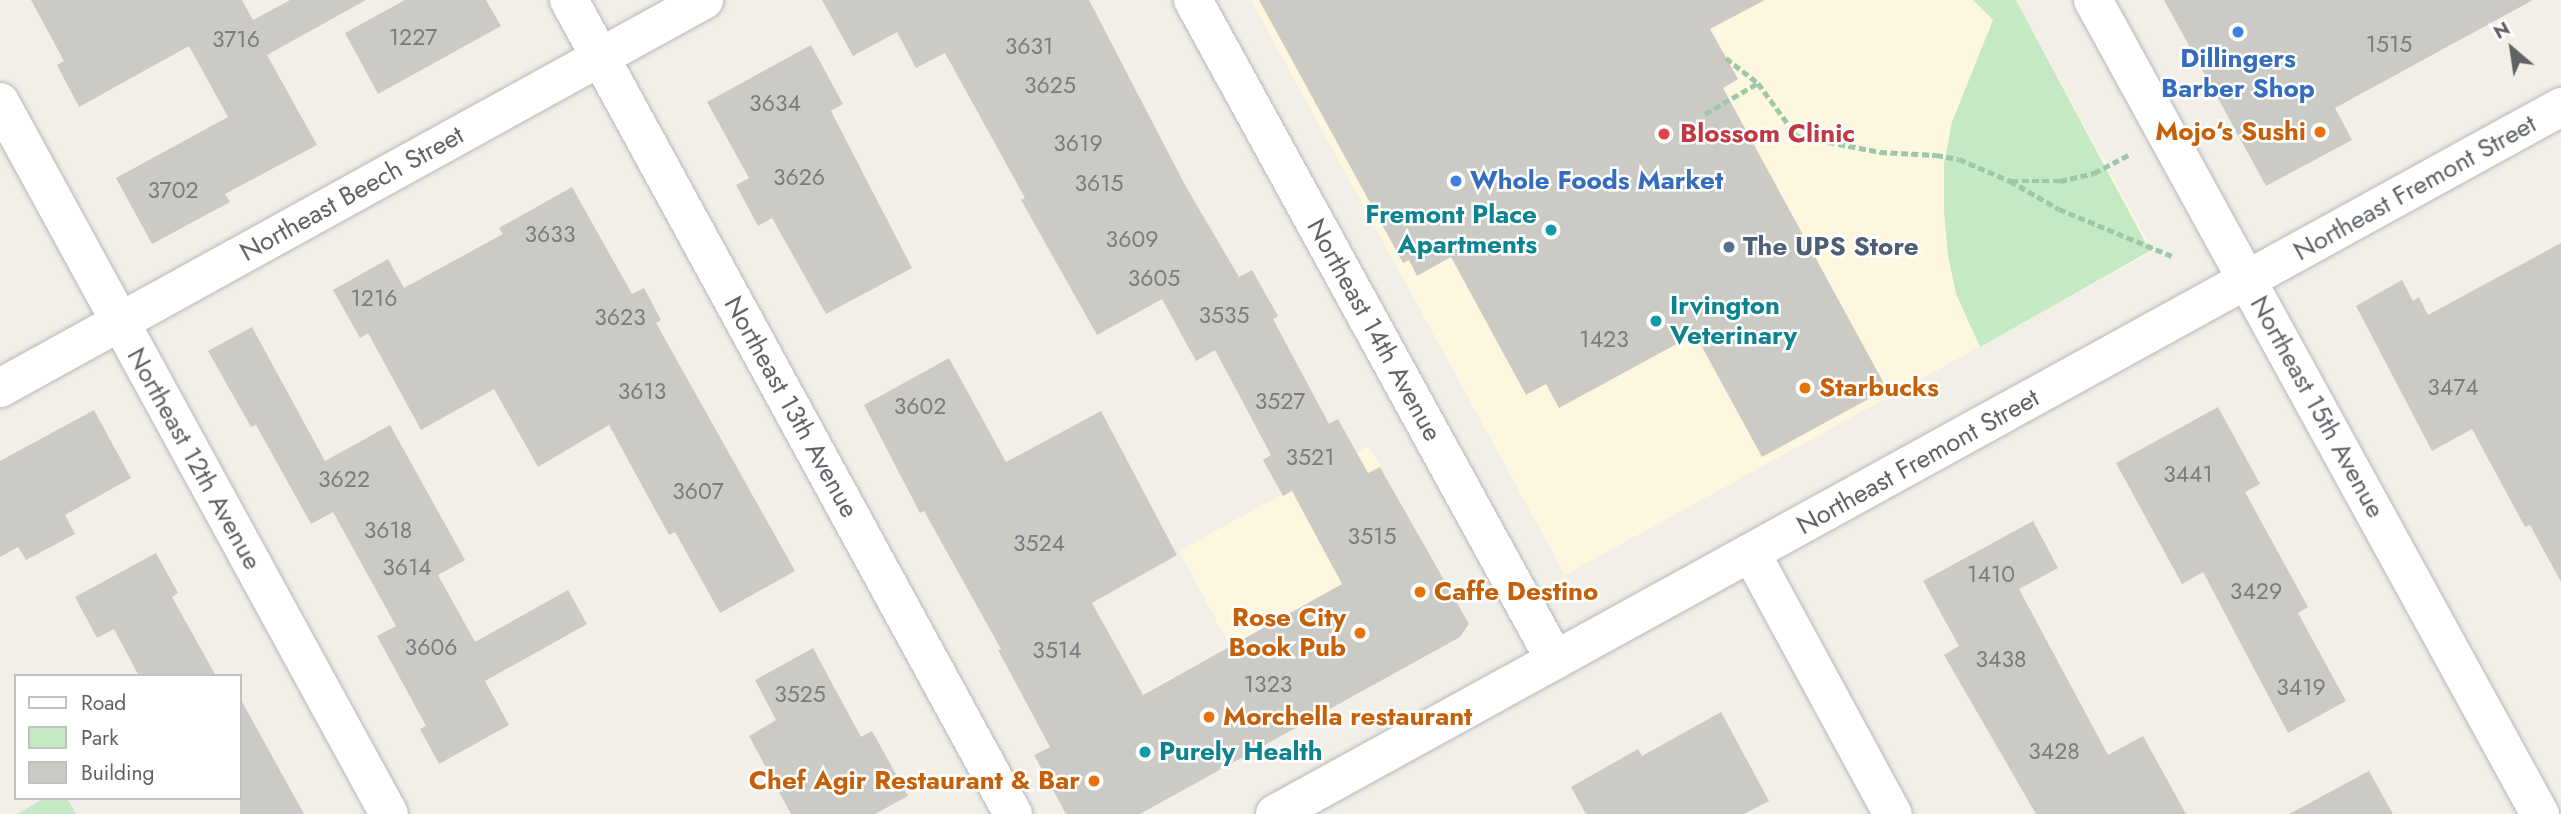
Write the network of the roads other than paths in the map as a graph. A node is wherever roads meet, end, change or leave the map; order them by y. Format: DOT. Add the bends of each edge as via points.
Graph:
graph roads {
  1 [pos="569,0"];
  2 [pos="704,0"];
  3 [pos="1193,0"];
  4 [pos="2094,0"];
  5 [pos="600,57"];
  6 [pos="0,102"];
  7 [pos="2561,107"];
  8 [pos="2248,281"];
  9 [pos="119,322"];
  10 [pos="0,388"];
  11 [pos="1751,553"];
  12 [pos="1555,660"];
  13 [pos="389,814"];
  14 [pos="1013,814"];
  15 [pos="1275,814"];
  16 [pos="1894,814"];
  17 [pos="2540,814"];
  1 -- 5 [label="street, Northeast 13th Avenue"];
  2 -- 5 [label="street, Northeast Beech Street"];
  3 -- 12 [label="street, Northeast 14th Avenue"];
  4 -- 8 [label="street, Northeast 15th Avenue"];
  5 -- 9 [label="street, Northeast Beech Street"];
  5 -- 14 [label="street, Northeast 13th Avenue"];
  6 -- 9 [label="street, Northeast 12th Avenue"];
  7 -- 8 [label="street, Northeast Fremont Street"];
  8 -- 11 [label="street, Northeast Fremont Street"];
  8 -- 17 [label="street, Northeast 15th Avenue"];
  9 -- 10 [label="street, Northeast Beech Street"];
  9 -- 13 [label="street, Northeast 12th Avenue"];
  11 -- 12 [label="street, Northeast Fremont Street"];
  11 -- 16 [label="street"];
  12 -- 15 [label="street, Northeast Fremont Street"];
}
